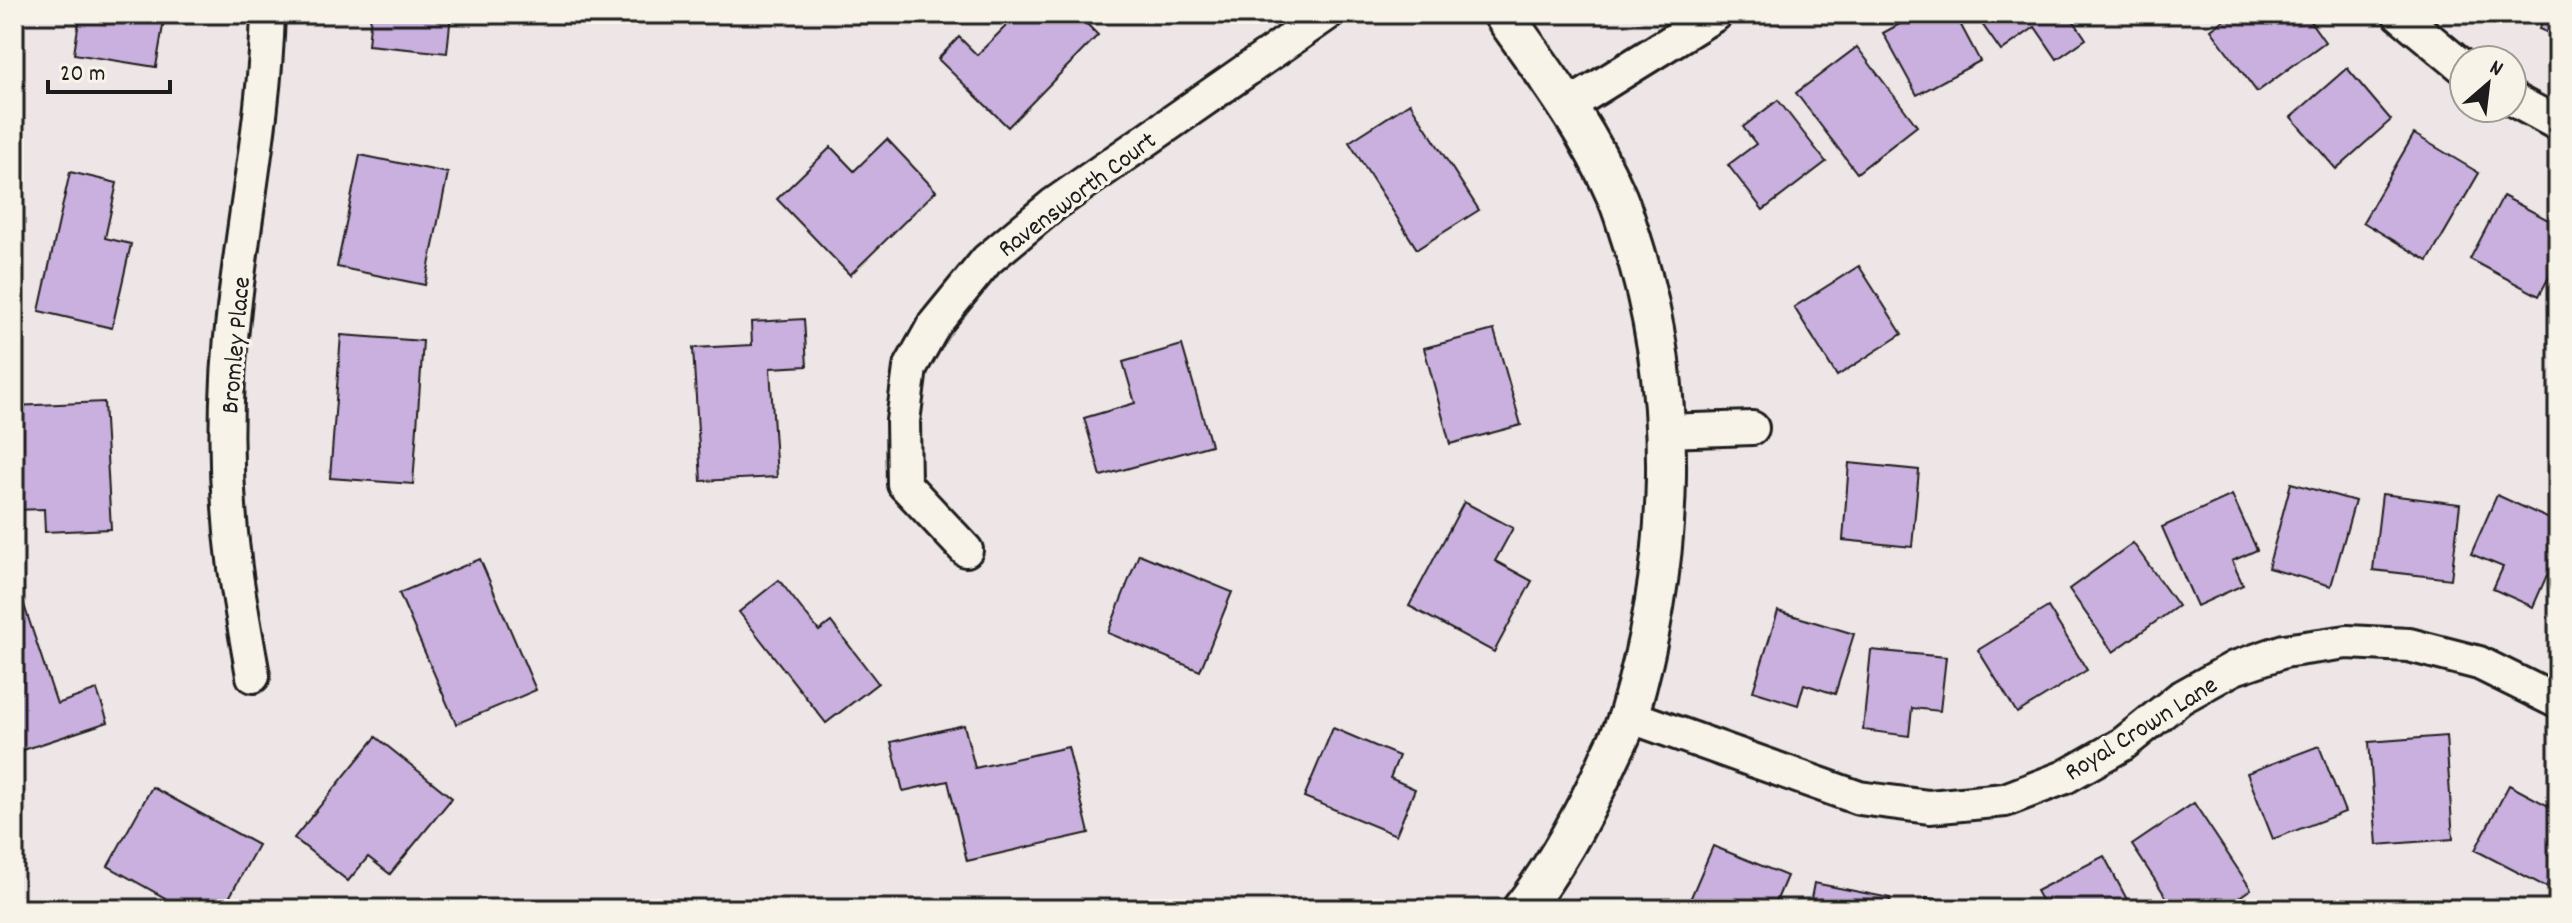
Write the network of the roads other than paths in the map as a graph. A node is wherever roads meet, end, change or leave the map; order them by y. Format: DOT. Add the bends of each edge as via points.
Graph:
graph roads {
  1 [pos="268,14"];
  2 [pos="1327,14"];
  3 [pos="1503,14"];
  4 [pos="1716,14"];
  5 [pos="2399,14"];
  6 [pos="2448,55"];
  7 [pos="1568,106"];
  8 [pos="2528,108"];
  9 [pos="2558,124"];
  10 [pos="1752,428"];
  11 [pos="1666,431"];
  12 [pos="966,550"];
  13 [pos="253,676"];
  14 [pos="2558,702"];
  15 [pos="1629,716"];
  16 [pos="1522,909"];
  1 -- 13 [label="street, Bromley Place" via="227,415 235,567"];
  2 -- 12 [label="street, Ravensworth Court" via="1053,205 987,260 934,325 910,368 903,421 904,484"];
  3 -- 7 [label="street"];
  4 -- 7 [label="street"];
  5 -- 6 [label="street"];
  7 -- 11 [label="street" via="1616,193 1643,277 1662,372"];
  8 -- 9 [label="street"];
  10 -- 11 [label="street"];
  11 -- 15 [label="street" via="1666,496 1655,598"];
  14 -- 15 [label="street, Royal Crown Lane" via="2479,663 2409,645 2347,642 2284,651 2234,668 2180,698 2123,744 2065,777 2005,800 1929,807 1859,798"];
  15 -- 16 [label="street" via="1582,817"];
}
